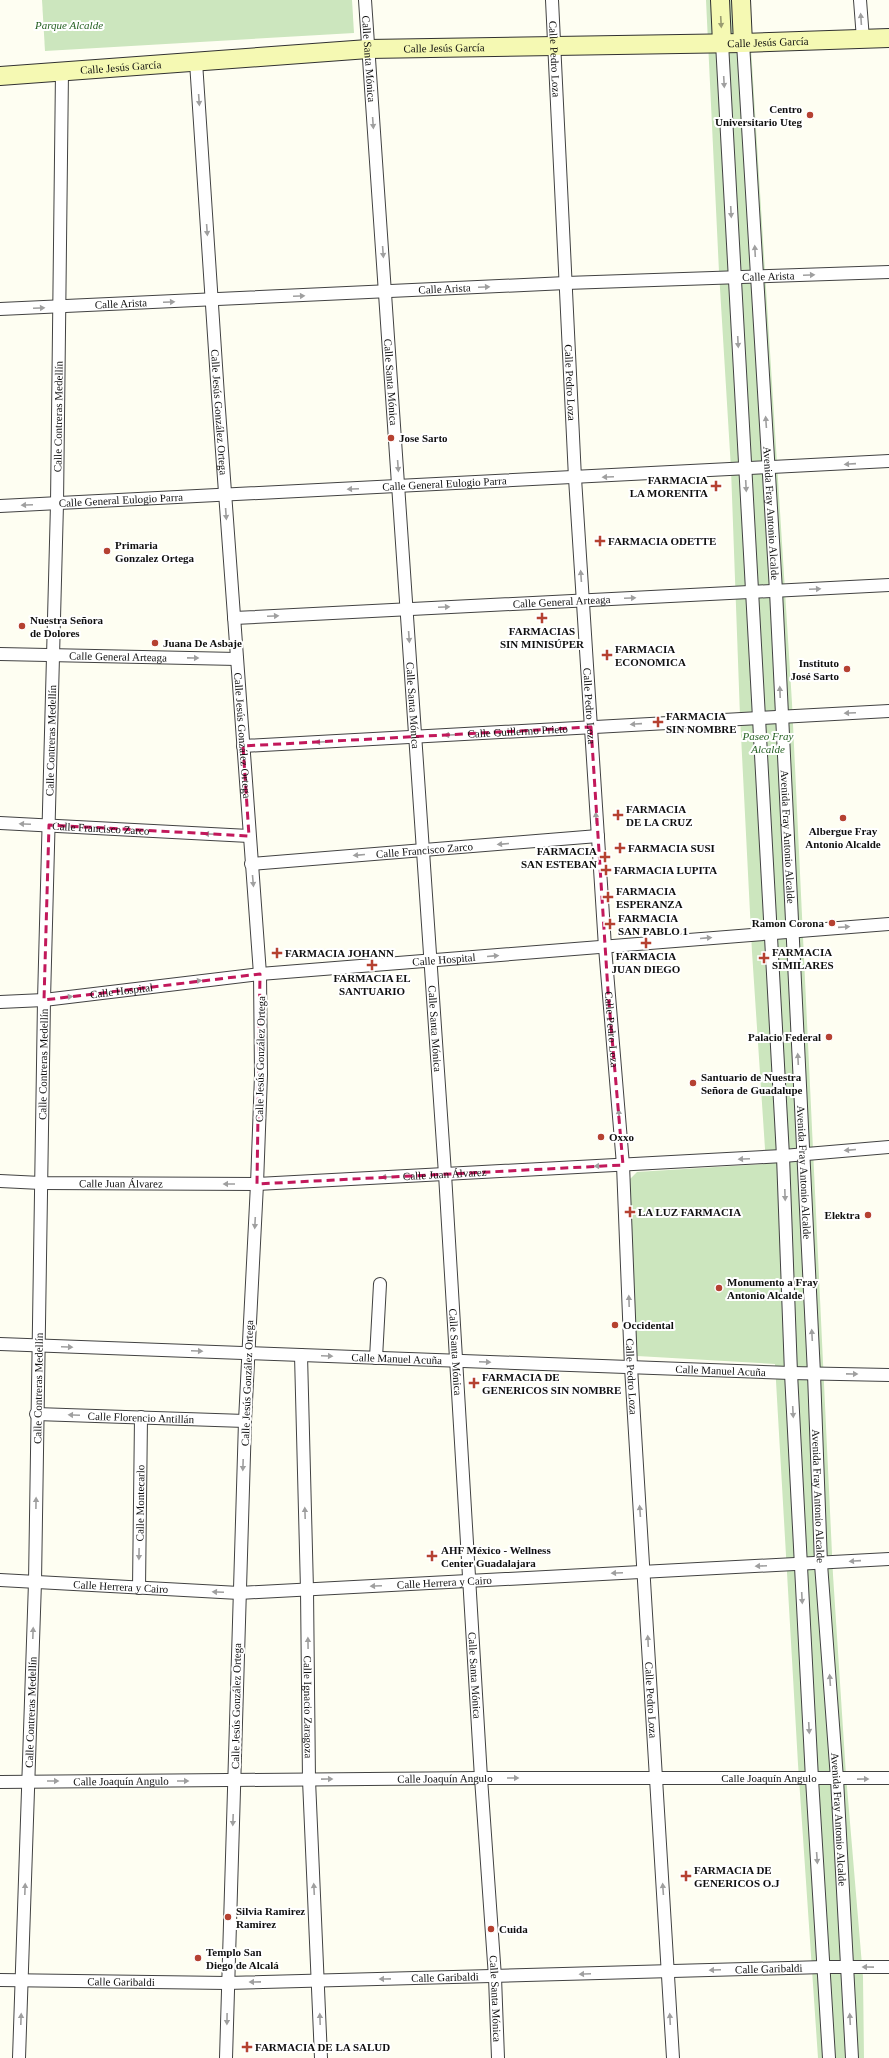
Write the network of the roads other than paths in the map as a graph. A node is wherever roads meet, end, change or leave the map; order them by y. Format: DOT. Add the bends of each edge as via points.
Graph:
graph roads {
  1 [pos="365,0"];
  2 [pos="552,0"];
  3 [pos="720,0"];
  4 [pos="741,0"];
  5 [pos="860,0"];
  6 [pos="889,38"];
  7 [pos="863,39"];
  8 [pos="722,43"];
  9 [pos="743,43"];
  10 [pos="555,45"];
  11 [pos="368,50"];
  12 [pos="196,62"];
  13 [pos="62,71"];
  14 [pos="0,76"];
  15 [pos="889,272"];
  16 [pos="734,277"];
  17 [pos="756,277"];
  18 [pos="566,283"];
  19 [pos="386,291"];
  20 [pos="211,300"];
  21 [pos="59,307"];
  22 [pos="0,309"];
  23 [pos="889,461"];
  24 [pos="745,469"];
  25 [pos="769,469"];
  26 [pos="575,478"];
  27 [pos="399,487"];
  28 [pos="225,495"];
  29 [pos="57,504"];
  30 [pos="0,506"];
  31 [pos="889,585"];
  32 [pos="776,590"];
  33 [pos="752,592"];
  34 [pos="583,600"];
  35 [pos="407,609"];
  36 [pos="234,618"];
  37 [pos="0,654"];
  38 [pos="53,655"];
  39 [pos="236,659"];
  40 [pos="889,711"];
  41 [pos="781,716"];
  42 [pos="759,717"];
  43 [pos="591,727"];
  44 [pos="415,737"];
  45 [pos="243,746"];
  46 [pos="0,823"];
  47 [pos="49,825"];
  48 [pos="249,836"];
  49 [pos="598,836"];
  50 [pos="423,850"];
  51 [pos="251,864"];
  52 [pos="889,924"];
  53 [pos="791,931"];
  54 [pos="771,933"];
  55 [pos="605,947"];
  56 [pos="430,961"];
  57 [pos="260,974"];
  58 [pos="44,1000"];
  59 [pos="0,1002"];
  60 [pos="889,1147"];
  61 [pos="804,1154"];
  62 [pos="783,1156"];
  63 [pos="623,1165"];
  64 [pos="445,1174"];
  65 [pos="0,1181"];
  66 [pos="41,1183"];
  67 [pos="257,1184"];
  68 [pos="380,1284"];
  69 [pos="0,1344"];
  70 [pos="38,1346"];
  71 [pos="247,1353"];
  72 [pos="301,1355"];
  73 [pos="376,1358"];
  74 [pos="457,1361"];
  75 [pos="631,1368"];
  76 [pos="791,1374"];
  77 [pos="814,1374"];
  78 [pos="889,1375"];
  79 [pos="36,1414"];
  80 [pos="141,1417"];
  81 [pos="245,1421"];
  82 [pos="889,1559"];
  83 [pos="800,1564"];
  84 [pos="821,1564"];
  85 [pos="644,1571"];
  86 [pos="0,1580"];
  87 [pos="470,1580"];
  88 [pos="35,1582"];
  89 [pos="139,1588"];
  90 [pos="307,1590"];
  91 [pos="239,1593"];
  92 [pos="481,1778"];
  93 [pos="656,1778"];
  94 [pos="889,1778"];
  95 [pos="812,1779"];
  96 [pos="837,1779"];
  97 [pos="234,1780"];
  98 [pos="309,1780"];
  99 [pos="28,1781"];
  100 [pos="0,1782"];
  101 [pos="824,1967"];
  102 [pos="847,1967"];
  103 [pos="889,1967"];
  104 [pos="668,1972"];
  105 [pos="495,1977"];
  106 [pos="0,1980"];
  107 [pos="22,1980"];
  108 [pos="318,1981"];
  109 [pos="227,1983"];
  110 [pos="19,2058"];
  111 [pos="226,2058"];
  112 [pos="321,2058"];
  113 [pos="498,2058"];
  114 [pos="673,2058"];
  115 [pos="829,2058"];
  116 [pos="852,2058"];
  1 -- 11 [label="street, Calle Santa Mónica"];
  2 -- 10 [label="street, Calle Pedro Loza"];
  3 -- 8 [label="street, Avenida Fray Antonio Alcalde, one-way"];
  4 -- 9 [label="street, Avenida Fray Antonio Alcalde"];
  7 -- 5 [label="street, one-way"];
  6 -- 7 [label="street, Calle Jesús García"];
  7 -- 9 [label="street, Calle Jesús García"];
  8 -- 9 [label="street, Calle Jesús García"];
  8 -- 10 [label="street, Calle Jesús García"];
  8 -- 16 [label="street, Avenida Fray Antonio Alcalde, one-way"];
  17 -- 9 [label="street, Avenida Fray Antonio Alcalde, one-way"];
  10 -- 11 [label="street, Calle Jesús García"];
  10 -- 18 [label="street, Calle Pedro Loza"];
  11 -- 12 [label="street, Calle Jesús García"];
  11 -- 19 [label="street, Calle Santa Mónica, one-way"];
  12 -- 13 [label="street, Calle Jesús García"];
  12 -- 20 [label="street, Calle Jesús González Ortega, one-way"];
  13 -- 14 [label="street, Calle Jesús García"];
  13 -- 21 [label="street, Calle Contreras Medellín"];
  17 -- 15 [label="street, Calle Arista, one-way"];
  16 -- 17 [label="street, Calle Arista"];
  16 -- 18 [label="street, Calle Arista"];
  16 -- 24 [label="street, Avenida Fray Antonio Alcalde, one-way"];
  25 -- 17 [label="street, Avenida Fray Antonio Alcalde, one-way"];
  19 -- 18 [label="street, Calle Arista, one-way"];
  18 -- 26 [label="street, Calle Pedro Loza"];
  20 -- 19 [label="street, Calle Arista, one-way"];
  19 -- 27 [label="street, Calle Santa Mónica, one-way"];
  21 -- 20 [label="street, Calle Arista, one-way"];
  20 -- 28 [label="street, Calle Jesús González Ortega"];
  22 -- 21 [label="street, Calle Arista, one-way"];
  21 -- 29 [label="street, Calle Contreras Medellín"];
  23 -- 25 [label="street, Calle General Eulogio Parra, one-way"];
  24 -- 25 [label="street, Calle General Eulogio Parra"];
  24 -- 26 [label="street, Calle General Eulogio Parra, one-way"];
  24 -- 33 [label="street, Avenida Fray Antonio Alcalde, one-way"];
  25 -- 32 [label="street, Avenida Fray Antonio Alcalde"];
  26 -- 27 [label="street, Calle General Eulogio Parra"];
  34 -- 26 [label="street, Calle Pedro Loza, one-way"];
  27 -- 28 [label="street, Calle General Eulogio Parra, one-way"];
  27 -- 35 [label="street, Calle Santa Mónica"];
  28 -- 29 [label="street, Calle General Eulogio Parra"];
  28 -- 36 [label="street, Calle Jesús González Ortega, one-way"];
  29 -- 30 [label="street, Calle General Eulogio Parra, one-way"];
  29 -- 38 [label="street, Calle Contreras Medellín"];
  32 -- 31 [label="street, Calle General Arteaga, one-way"];
  32 -- 33 [label="street, Calle General Arteaga"];
  41 -- 32 [label="street, Avenida Fray Antonio Alcalde, one-way"];
  34 -- 33 [label="street, Calle General Arteaga, one-way"];
  33 -- 42 [label="street, Avenida Fray Antonio Alcalde"];
  35 -- 34 [label="street, Calle General Arteaga, one-way"];
  34 -- 43 [label="street, Calle Pedro Loza"];
  36 -- 35 [label="street, Calle General Arteaga, one-way"];
  35 -- 44 [label="street, Calle Santa Mónica, one-way"];
  36 -- 39 [label="street, Calle Jesús González Ortega"];
  37 -- 38 [label="street, Calle General Arteaga"];
  38 -- 39 [label="street, Calle General Arteaga, one-way"];
  38 -- 47 [label="street, Calle Contreras Medellín"];
  39 -- 45 [label="street, Calle Jesús González Ortega"];
  40 -- 41 [label="street, Calle Guillermo Prieto, one-way"];
  41 -- 42 [label="street, Calle Guillermo Prieto"];
  41 -- 53 [label="street, Avenida Fray Antonio Alcalde"];
  42 -- 43 [label="street, Calle Guillermo Prieto, one-way"];
  42 -- 54 [label="street, Avenida Fray Antonio Alcalde"];
  43 -- 44 [label="street, Calle Guillermo Prieto, one-way"];
  49 -- 43 [label="street, Calle Pedro Loza, one-way"];
  44 -- 45 [label="street, Calle Guillermo Prieto, one-way"];
  44 -- 50 [label="street, Calle Santa Mónica"];
  45 -- 48 [label="street, Calle Jesús González Ortega"];
  47 -- 46 [label="street, Calle Francisco Zarco, one-way"];
  48 -- 47 [label="street, Calle Francisco Zarco, one-way"];
  47 -- 58 [label="street, Calle Contreras Medellín"];
  48 -- 51 [label="street, Calle Jesús González Ortega"];
  49 -- 50 [label="street, Calle Francisco Zarco, one-way"];
  49 -- 55 [label="street, Calle Pedro Loza"];
  50 -- 51 [label="street, Calle Francisco Zarco, one-way"];
  50 -- 56 [label="street, Calle Santa Mónica"];
  51 -- 57 [label="street, Calle Jesús González Ortega, one-way"];
  53 -- 52 [label="street, Calle Hospital, one-way"];
  53 -- 54 [label="street, Calle Hospital"];
  61 -- 53 [label="street, Avenida Fray Antonio Alcalde, one-way"];
  55 -- 54 [label="street, Calle Hospital, one-way"];
  54 -- 62 [label="street, Avenida Fray Antonio Alcalde"];
  56 -- 55 [label="street, Calle Hospital, one-way"];
  63 -- 55 [label="street, Calle Pedro Loza, one-way"];
  56 -- 57 [label="street, Calle Hospital"];
  56 -- 64 [label="street, Calle Santa Mónica"];
  58 -- 57 [label="street, Calle Hospital, one-way"];
  57 -- 67 [label="street, Calle Jesús González Ortega" via="261,1075"];
  58 -- 59 [label="street, Calle Hospital"];
  58 -- 66 [label="street, Calle Contreras Medellín"];
  60 -- 61 [label="street, Calle Juan Álvarez, one-way"];
  61 -- 62 [label="street, Calle Juan Álvarez"];
  77 -- 61 [label="street, Avenida Fray Antonio Alcalde, one-way"];
  62 -- 63 [label="street, Calle Juan Álvarez, one-way"];
  62 -- 76 [label="street, Avenida Fray Antonio Alcalde, one-way"];
  63 -- 64 [label="street, Calle Juan Álvarez, one-way"];
  75 -- 63 [label="street, Calle Pedro Loza, one-way"];
  64 -- 67 [label="street, Calle Juan Álvarez, one-way"];
  64 -- 74 [label="street, Calle Santa Mónica"];
  65 -- 66 [label="street, Calle Juan Álvarez"];
  67 -- 66 [label="street, Calle Juan Álvarez, one-way"];
  66 -- 70 [label="street, Calle Contreras Medellín"];
  67 -- 71 [label="street, Calle Jesús González Ortega, one-way"];
  68 -- 73 [label="street"];
  69 -- 70 [label="street, Calle Manuel Acuña"];
  70 -- 71 [label="street, Calle Manuel Acuña, one-way"];
  70 -- 79 [label="street, Calle Contreras Medellín"];
  71 -- 72 [label="street, Calle Manuel Acuña"];
  71 -- 81 [label="street, Calle Jesús González Ortega"];
  72 -- 73 [label="street, Calle Manuel Acuña, one-way"];
  90 -- 72 [label="street, Calle Ignacio Zaragoza, one-way"];
  73 -- 74 [label="street, Calle Manuel Acuña"];
  74 -- 75 [label="street, Calle Manuel Acuña, one-way"];
  74 -- 87 [label="street, Calle Santa Mónica"];
  75 -- 76 [label="street, Calle Manuel Acuña"];
  85 -- 75 [label="street, Calle Pedro Loza, one-way"];
  76 -- 77 [label="street, Calle Manuel Acuña"];
  76 -- 83 [label="street, Avenida Fray Antonio Alcalde, one-way"];
  77 -- 78 [label="street, Calle Manuel Acuña, one-way"];
  77 -- 84 [label="street, Avenida Fray Antonio Alcalde"];
  80 -- 79 [label="street, Calle Florencio Antillán, one-way"];
  88 -- 79 [label="street, Calle Contreras Medellín, one-way"];
  80 -- 81 [label="street, Calle Florencio Antillán"];
  80 -- 89 [label="street, Calle Montecarlo, one-way"];
  81 -- 91 [label="street, Calle Jesús González Ortega, one-way"];
  82 -- 84 [label="street, Calle Herrera y Cairo, one-way"];
  83 -- 84 [label="street, Calle Herrera y Cairo"];
  83 -- 85 [label="street, Calle Herrera y Cairo, one-way"];
  83 -- 95 [label="street, Avenida Fray Antonio Alcalde, one-way"];
  96 -- 84 [label="street, Avenida Fray Antonio Alcalde, one-way"];
  85 -- 87 [label="street, Calle Herrera y Cairo, one-way"];
  93 -- 85 [label="street, Calle Pedro Loza, one-way"];
  86 -- 88 [label="street, Calle Herrera y Cairo"];
  87 -- 90 [label="street, Calle Herrera y Cairo, one-way"];
  87 -- 92 [label="street, Calle Santa Mónica"];
  88 -- 89 [label="street, Calle Herrera y Cairo"];
  99 -- 88 [label="street, Calle Contreras Medellín, one-way"];
  91 -- 89 [label="street, Calle Herrera y Cairo, one-way"];
  90 -- 91 [label="street, Calle Herrera y Cairo"];
  98 -- 90 [label="street, Calle Ignacio Zaragoza, one-way"];
  91 -- 97 [label="street, Calle Jesús González Ortega"];
  92 -- 93 [label="street, Calle Joaquín Angulo, one-way"];
  98 -- 92 [label="street, Calle Joaquín Angulo, one-way"];
  92 -- 105 [label="street, Calle Santa Mónica"];
  93 -- 95 [label="street, Calle Joaquín Angulo"];
  104 -- 93 [label="street, Calle Pedro Loza, one-way"];
  96 -- 94 [label="street, Calle Joaquín Angulo, one-way"];
  95 -- 96 [label="street, Calle Joaquín Angulo"];
  95 -- 101 [label="street, Avenida Fray Antonio Alcalde, one-way"];
  96 -- 102 [label="street, Avenida Fray Antonio Alcalde"];
  97 -- 98 [label="street, Calle Joaquín Angulo"];
  99 -- 97 [label="street, Calle Joaquín Angulo, one-way"];
  97 -- 109 [label="street, Calle Jesús González Ortega, one-way"];
  108 -- 98 [label="street, Calle Ignacio Zaragoza, one-way"];
  99 -- 100 [label="street, Calle Joaquín Angulo"];
  107 -- 99 [label="street, Calle Contreras Medellín, one-way"];
  101 -- 102 [label="street, Calle Garibaldi"];
  101 -- 104 [label="street, Calle Garibaldi, one-way"];
  101 -- 115 [label="street, Avenida Fray Antonio Alcalde"];
  103 -- 102 [label="street, Calle Garibaldi, one-way"];
  116 -- 102 [label="street, Avenida Fray Antonio Alcalde, one-way"];
  104 -- 105 [label="street, Calle Garibaldi, one-way"];
  114 -- 104 [label="street, Calle Pedro Loza, one-way"];
  105 -- 108 [label="street, Calle Garibaldi, one-way"];
  105 -- 113 [label="street, Calle Santa Mónica"];
  106 -- 107 [label="street, Calle Garibaldi"];
  107 -- 109 [label="street, Calle Garibaldi"];
  110 -- 107 [label="street, Calle Contreras Medellín, one-way"];
  108 -- 109 [label="street, Calle Garibaldi, one-way"];
  112 -- 108 [label="street, Calle Ignacio Zaragoza, one-way"];
  109 -- 111 [label="street, Calle Jesús González Ortega, one-way"];
}
